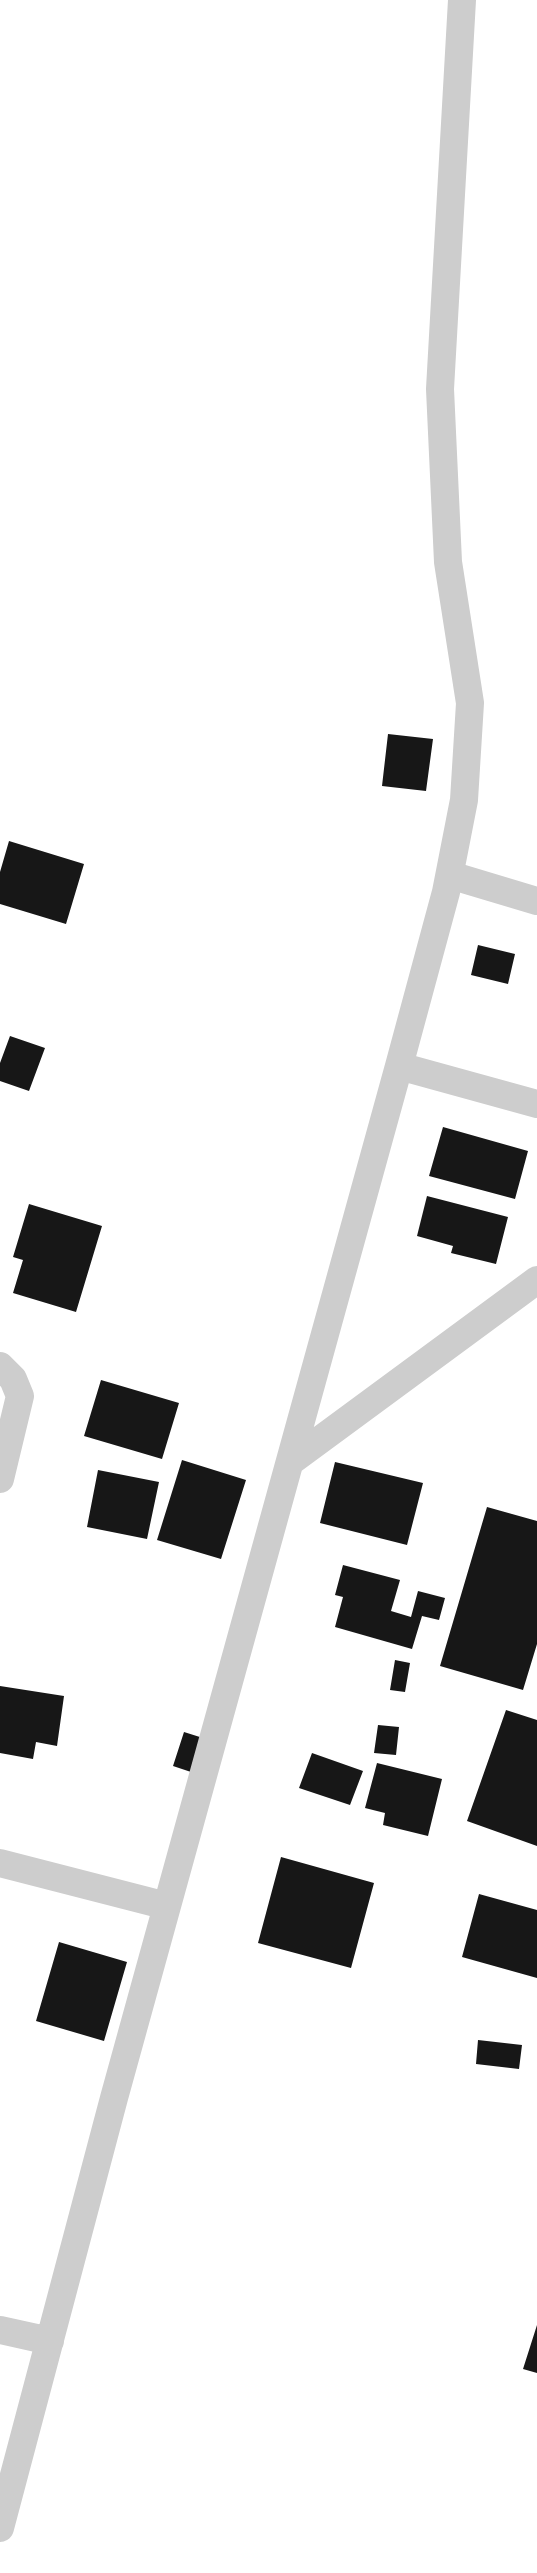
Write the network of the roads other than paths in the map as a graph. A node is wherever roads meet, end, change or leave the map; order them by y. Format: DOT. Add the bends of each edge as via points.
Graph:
graph roads {
  1 [pos="462,0"];
  2 [pos="450,875"];
  3 [pos="537,901"];
  4 [pos="400,1066"];
  5 [pos="537,1104"];
  6 [pos="537,1280"];
  7 [pos="0,1366"];
  8 [pos="290,1462"];
  9 [pos="0,1479"];
  10 [pos="0,1863"];
  11 [pos="167,1906"];
  12 [pos="0,2330"];
  13 [pos="50,2341"];
  14 [pos="0,2528"];
  1 -- 2 [label="street" via="440,389 448,562 470,703 464,800"];
  2 -- 3 [label="street"];
  2 -- 4 [label="street"];
  4 -- 5 [label="street"];
  4 -- 8 [label="street"];
  6 -- 8 [label="street"];
  7 -- 9 [label="street" via="13,1378 20,1396"];
  8 -- 11 [label="street"];
  10 -- 11 [label="street"];
  11 -- 13 [label="street"];
  12 -- 13 [label="street"];
  13 -- 14 [label="street"];
}
